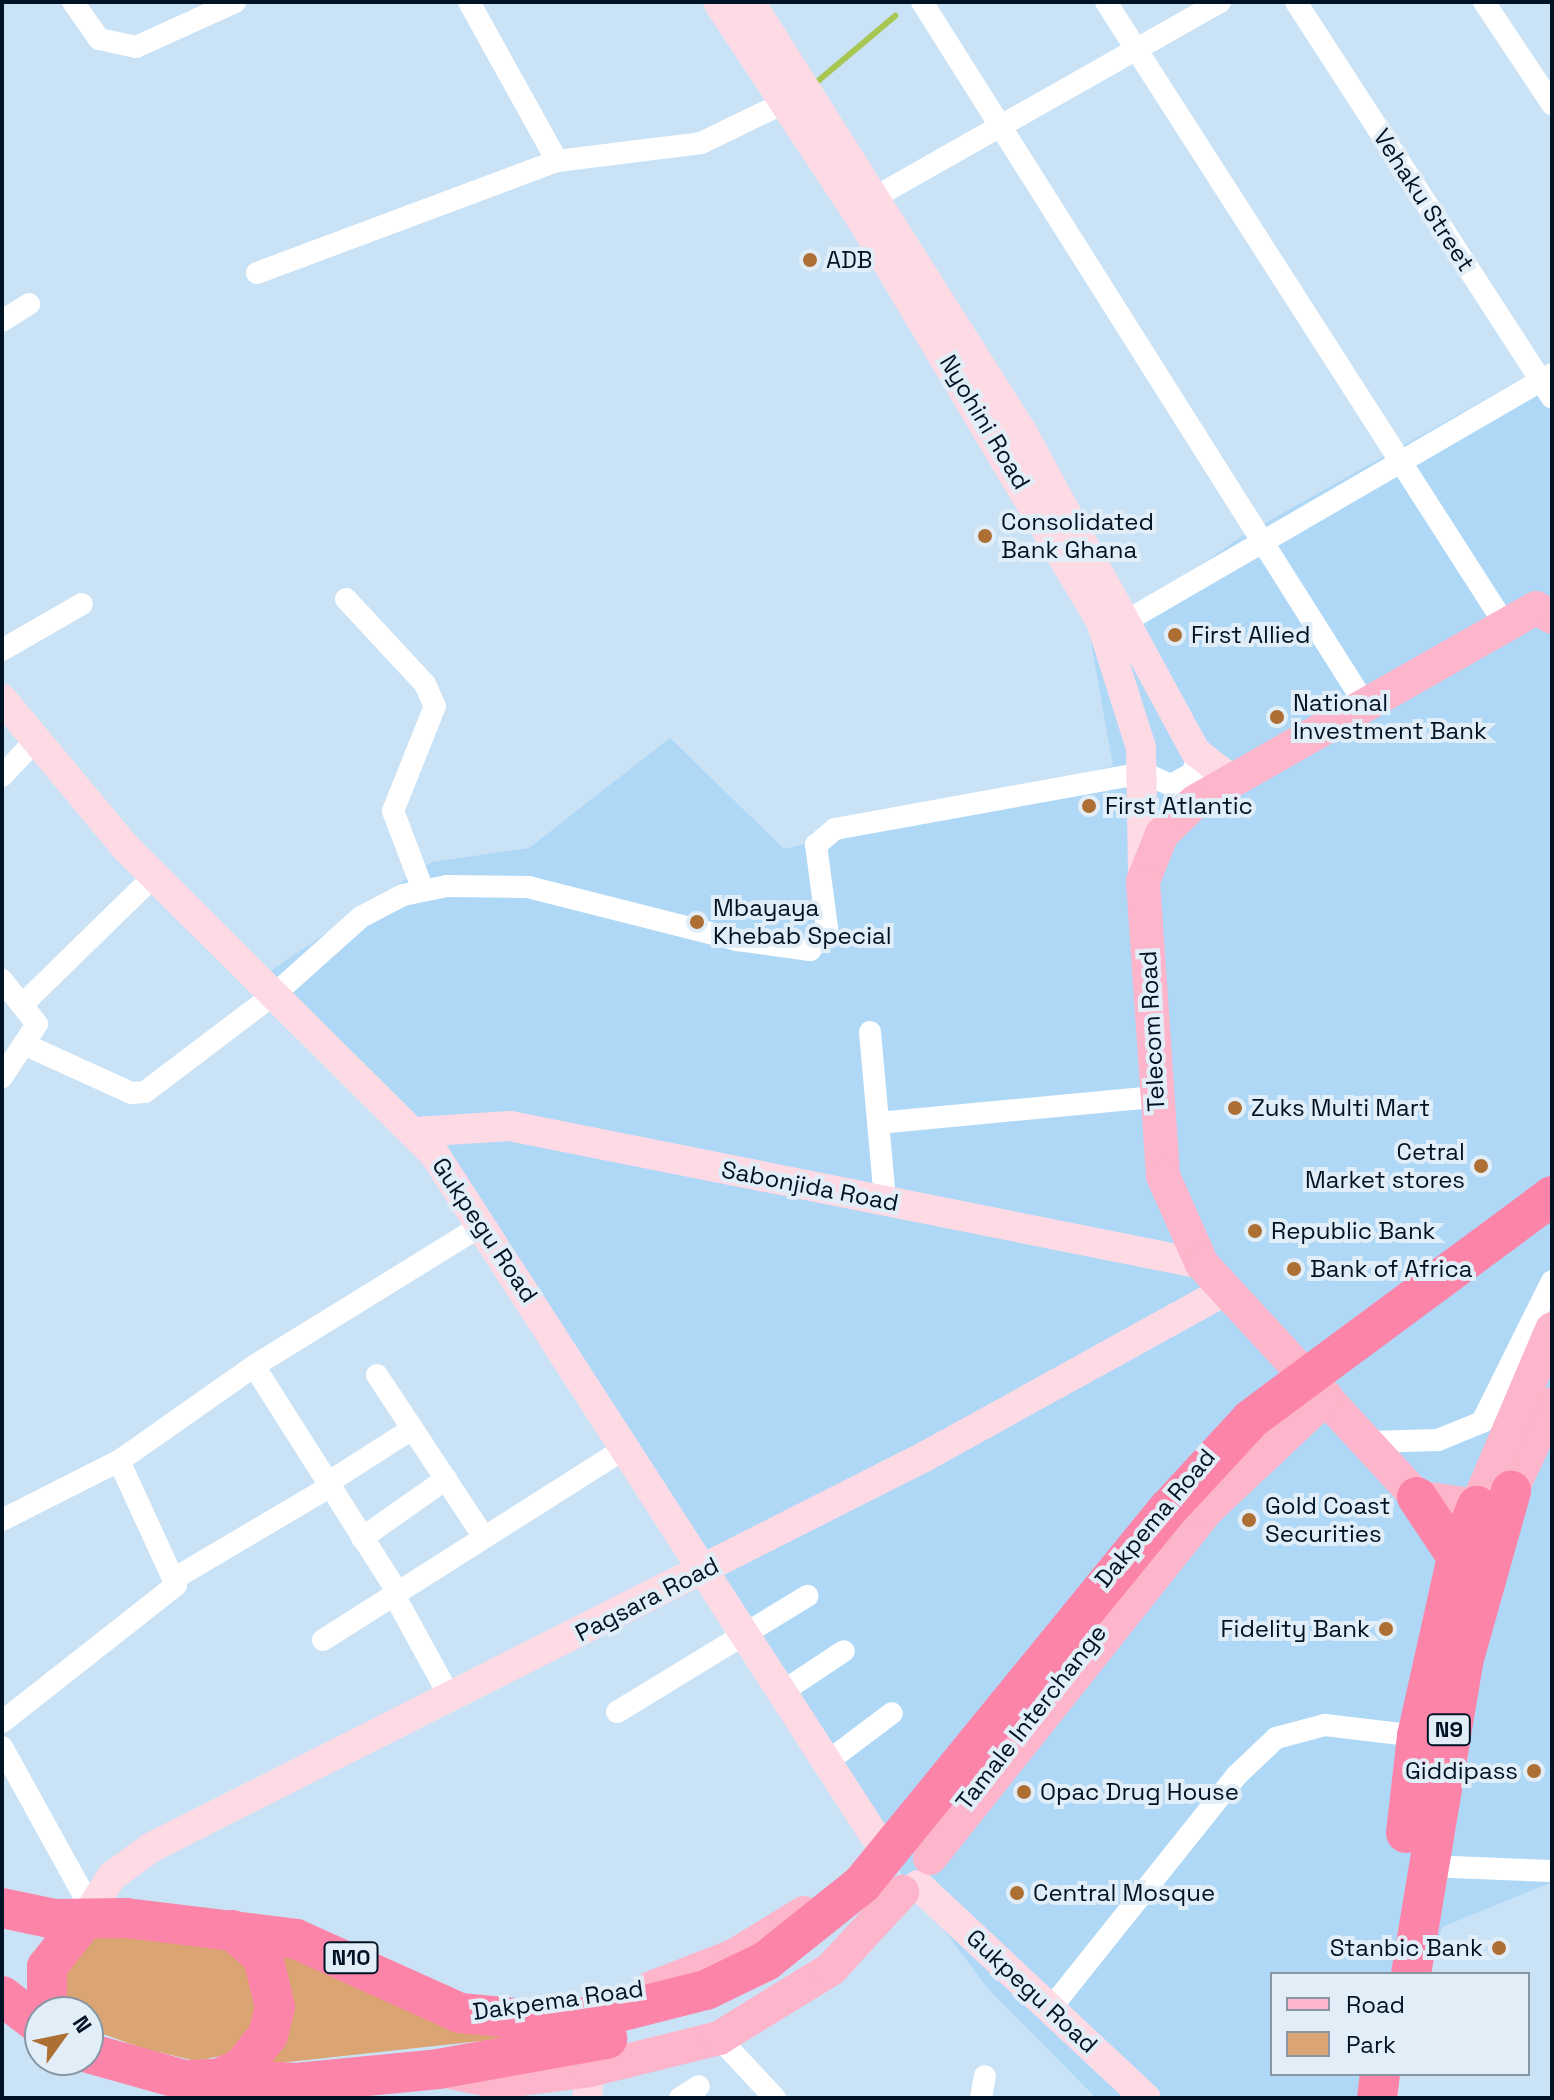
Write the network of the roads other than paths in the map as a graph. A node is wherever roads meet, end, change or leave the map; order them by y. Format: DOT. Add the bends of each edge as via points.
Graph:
graph roads {
  1 [pos="73,2"];
  2 [pos="235,2"];
  3 [pos="469,2"];
  4 [pos="718,2"];
  5 [pos="750,2"];
  6 [pos="922,2"];
  7 [pos="1106,2"];
  8 [pos="1220,2"];
  9 [pos="1296,2"];
  10 [pos="1484,2"];
  11 [pos="1136,50"];
  12 [pos="786,102"];
  13 [pos="1552,104"];
  14 [pos="1002,124"];
  15 [pos="557,161"];
  16 [pos="877,196"];
  17 [pos="257,273"];
  18 [pos="29,304"];
  19 [pos="2,321"];
  20 [pos="1548,384"];
  21 [pos="1400,459"];
  22 [pos="1262,541"];
  23 [pos="346,599"];
  24 [pos="82,604"];
  25 [pos="1547,608"];
  26 [pos="1128,620"];
  27 [pos="1506,626"];
  28 [pos="2,650"];
  29 [pos="2,699"];
  30 [pos="1365,704"];
  31 [pos="33,743"];
  32 [pos="1196,752"];
  33 [pos="1144,773"];
  34 [pos="2,776"];
  35 [pos="1232,780"];
  36 [pos="154,876"];
  37 [pos="1143,881"];
  38 [pos="423,890"];
  39 [pos="2,980"];
  40 [pos="276,993"];
  41 [pos="24,1003"];
  42 [pos="870,1032"];
  43 [pos="28,1046"];
  44 [pos="2,1077"];
  45 [pos="1155,1097"];
  46 [pos="878,1123"];
  47 [pos="416,1132"];
  48 [pos="1552,1196"];
  49 [pos="885,1201"];
  50 [pos="484,1224"];
  51 [pos="1552,1225"];
  52 [pos="1202,1264"];
  53 [pos="1552,1281"];
  54 [pos="1225,1291"];
  55 [pos="1552,1329"];
  56 [pos="1290,1356"];
  57 [pos="254,1366"];
  58 [pos="377,1375"];
  59 [pos="1327,1397"];
  60 [pos="1552,1404"];
  61 [pos="412,1429"];
  62 [pos="1370,1442"];
  63 [pos="626,1448"];
  64 [pos="119,1461"];
  65 [pos="446,1479"];
  66 [pos="330,1484"];
  67 [pos="1417,1497"];
  68 [pos="1494,1499"];
  69 [pos="2,1520"];
  70 [pos="481,1533"];
  71 [pos="362,1538"];
  72 [pos="1457,1557"];
  73 [pos="703,1571"];
  74 [pos="177,1577"];
  75 [pos="395,1592"];
  76 [pos="807,1596"];
  77 [pos="746,1636"];
  78 [pos="323,1640"];
  79 [pos="844,1651"];
  80 [pos="782,1692"];
  81 [pos="450,1697"];
  82 [pos="617,1712"];
  83 [pos="892,1713"];
  84 [pos="2,1722"];
  85 [pos="1417,1736"];
  86 [pos="2,1747"];
  87 [pos="827,1762"];
  88 [pos="878,1841"];
  89 [pos="1427,1866"];
  90 [pos="1552,1871"];
  91 [pos="917,1879"];
  92 [pos="2,1908"];
  93 [pos="87,1914"];
  94 [pos="232,1930"];
  95 [pos="1391,1972"];
  96 [pos="1411,1972"];
  97 [pos="2,1996"];
  98 [pos="47,1996"];
  99 [pos="1051,2008"];
  100 [pos="24,2013"];
  101 [pos="460,2013"];
  102 [pos="714,2013"];
  103 [pos="104,2058"];
  104 [pos="438,2069"];
  105 [pos="1380,2076"];
  106 [pos="1400,2076"];
  107 [pos="588,2084"];
  108 [pos="191,2086"];
  109 [pos="699,2086"];
  110 [pos="319,2089"];
  111 [pos="680,2098"];
  112 [pos="775,2098"];
  113 [pos="1146,2098"];
  114 [pos="1377,2098"];
  115 [pos="1397,2098"];
  1 -- 2 [label="street" via="99,39 136,47"];
  3 -- 15 [label="street"];
  4 -- 12 [label="street, Nyohini Road"];
  5 -- 16 [label="street, Nyohini Road"];
  6 -- 14 [label="street"];
  7 -- 11 [label="street"];
  8 -- 11 [label="street"];
  9 -- 20 [label="street, Vehaku Street"];
  10 -- 13 [label="street"];
  11 -- 14 [label="street"];
  11 -- 21 [label="street"];
  12 -- 15 [label="street" via="701,143"];
  12 -- 33 [label="street, Nyohini Road" via="1084,587 1127,688"];
  14 -- 16 [label="street"];
  14 -- 22 [label="street"];
  15 -- 17 [label="street"];
  16 -- 26 [label="street, Nyohini Road"];
  18 -- 19 [label="street"];
  20 -- 21 [label="street"];
  21 -- 22 [label="street"];
  21 -- 27 [label="street"];
  22 -- 26 [label="street"];
  22 -- 30 [label="street"];
  23 -- 38 [label="street" via="425,684 435,706 393,811"];
  24 -- 28 [label="street"];
  25 -- 27 [label="main road"];
  26 -- 32 [label="street, Nyohini Road"];
  27 -- 30 [label="main road"];
  29 -- 31 [label="street, Gukpegu Road"];
  30 -- 35 [label="main road"];
  31 -- 34 [label="street"];
  31 -- 36 [label="street, Gukpegu Road"];
  32 -- 33 [label="street" via="1194,772 1181,782 1163,785"];
  32 -- 35 [label="street, Nyohini Road"];
  33 -- 37 [label="street, Nyohini Road"];
  33 -- 38 [label="street" via="835,829 816,845 827,928 810,950 738,940 528,887"];
  35 -- 37 [label="main road" via="1177,816"];
  36 -- 40 [label="street, Gukpegu Road"];
  36 -- 41 [label="street"];
  37 -- 45 [label="main road, Telecom Road"];
  38 -- 40 [label="street" via="361,917"];
  39 -- 41 [label="street"];
  40 -- 43 [label="street" via="137,1094"];
  40 -- 47 [label="street, Gukpegu Road"];
  41 -- 43 [label="street" via="37,1024"];
  42 -- 46 [label="street"];
  43 -- 44 [label="street"];
  45 -- 46 [label="street"];
  45 -- 52 [label="main road, Telecom Road" via="1170,1207"];
  46 -- 49 [label="street"];
  47 -- 49 [label="street, Sabonjida Road" via="510,1126"];
  47 -- 50 [label="street, Gukpegu Road"];
  48 -- 102 [label="highway, Tamale Interchange" via="1251,1419 1169,1508 862,1884 766,1961"];
  49 -- 52 [label="street, Sabonjida Road"];
  50 -- 57 [label="street"];
  50 -- 63 [label="street, Gukpegu Road"];
  51 -- 102 [label="highway, Tamale Interchange" via="1261,1443 1200,1507 965,1803 847,1934 781,1981"];
  52 -- 54 [label="main road, Telecom Road"];
  53 -- 62 [label="street" via="1482,1422 1438,1440"];
  54 -- 56 [label="main road, Telecom Road"];
  54 -- 73 [label="street, Pagsara Road"];
  55 -- 68 [label="main road, N9"];
  56 -- 59 [label="main road, Telecom Road"];
  56 -- 88 [label="main road, Dakpema Road"];
  57 -- 64 [label="street"];
  57 -- 66 [label="street"];
  58 -- 61 [label="street"];
  59 -- 62 [label="main road, Telecom Road"];
  59 -- 91 [label="main road, Dakpema Road" via="1208,1509"];
  60 -- 68 [label="main road"];
  61 -- 65 [label="street"];
  61 -- 66 [label="street"];
  62 -- 67 [label="main road, Telecom Road"];
  63 -- 70 [label="street"];
  63 -- 73 [label="street, Gukpegu Road"];
  64 -- 69 [label="street"];
  64 -- 74 [label="street"];
  65 -- 70 [label="street"];
  65 -- 71 [label="street"];
  66 -- 71 [label="street"];
  66 -- 74 [label="street"];
  67 -- 68 [label="main road"];
  67 -- 72 [label="highway"];
  68 -- 72 [label="highway, N9"];
  68 -- 89 [label="highway, N9"];
  70 -- 75 [label="street"];
  71 -- 75 [label="street"];
  72 -- 85 [label="highway, N9"];
  73 -- 77 [label="street, Gukpegu Road"];
  73 -- 81 [label="street, Pagsara Road"];
  74 -- 84 [label="street" via="166,1598"];
  75 -- 78 [label="street"];
  75 -- 81 [label="street"];
  76 -- 77 [label="street"];
  77 -- 80 [label="street, Gukpegu Road"];
  77 -- 82 [label="street"];
  79 -- 80 [label="street"];
  80 -- 87 [label="street, Gukpegu Road"];
  81 -- 93 [label="street, Pagsara Road" via="152,1847 122,1866"];
  83 -- 87 [label="street"];
  85 -- 95 [label="highway, N9"];
  85 -- 99 [label="street" via="1325,1725 1276,1738 1236,1776"];
  86 -- 93 [label="street"];
  87 -- 88 [label="street, Gukpegu Road"];
  88 -- 91 [label="main road" via="876,1885"];
  88 -- 91 [label="main road" via="923,1839"];
  88 -- 101 [label="main road, Dakpema Road" via="805,1912 734,1956 663,1986"];
  89 -- 90 [label="street"];
  89 -- 96 [label="highway, N9"];
  91 -- 99 [label="street, Gukpegu Road"];
  91 -- 102 [label="main road, Dakpema Road" via="831,1969"];
  92 -- 93 [label="highway, N10"];
  93 -- 94 [label="highway, N10"];
  93 -- 98 [label="highway" via="47,1967"];
  94 -- 101 [label="highway, Dakpema Road / N10" via="320,1944"];
  94 -- 108 [label="highway" via="263,1957 275,2007 255,2056"];
  97 -- 100 [label="highway"];
  99 -- 113 [label="street, Gukpegu Road"];
  101 -- 102 [label="highway, Tamale Interchange" via="561,2019"];
  102 -- 104 [label="highway, Tamale Interchange"];
  102 -- 107 [label="main road, Dakpema Road"];
  102 -- 112 [label="street"];
  103 -- 108 [label="highway, Dakpema Road"];
  104 -- 107 [label="main road, Dakpema Road" via="498,2082"];
  104 -- 110 [label="highway, Dakpema Road"];
  105 -- 114 [label="highway"];
  106 -- 115 [label="highway"];
  108 -- 110 [label="highway, Dakpema Road"];
  109 -- 111 [label="street"];
}
